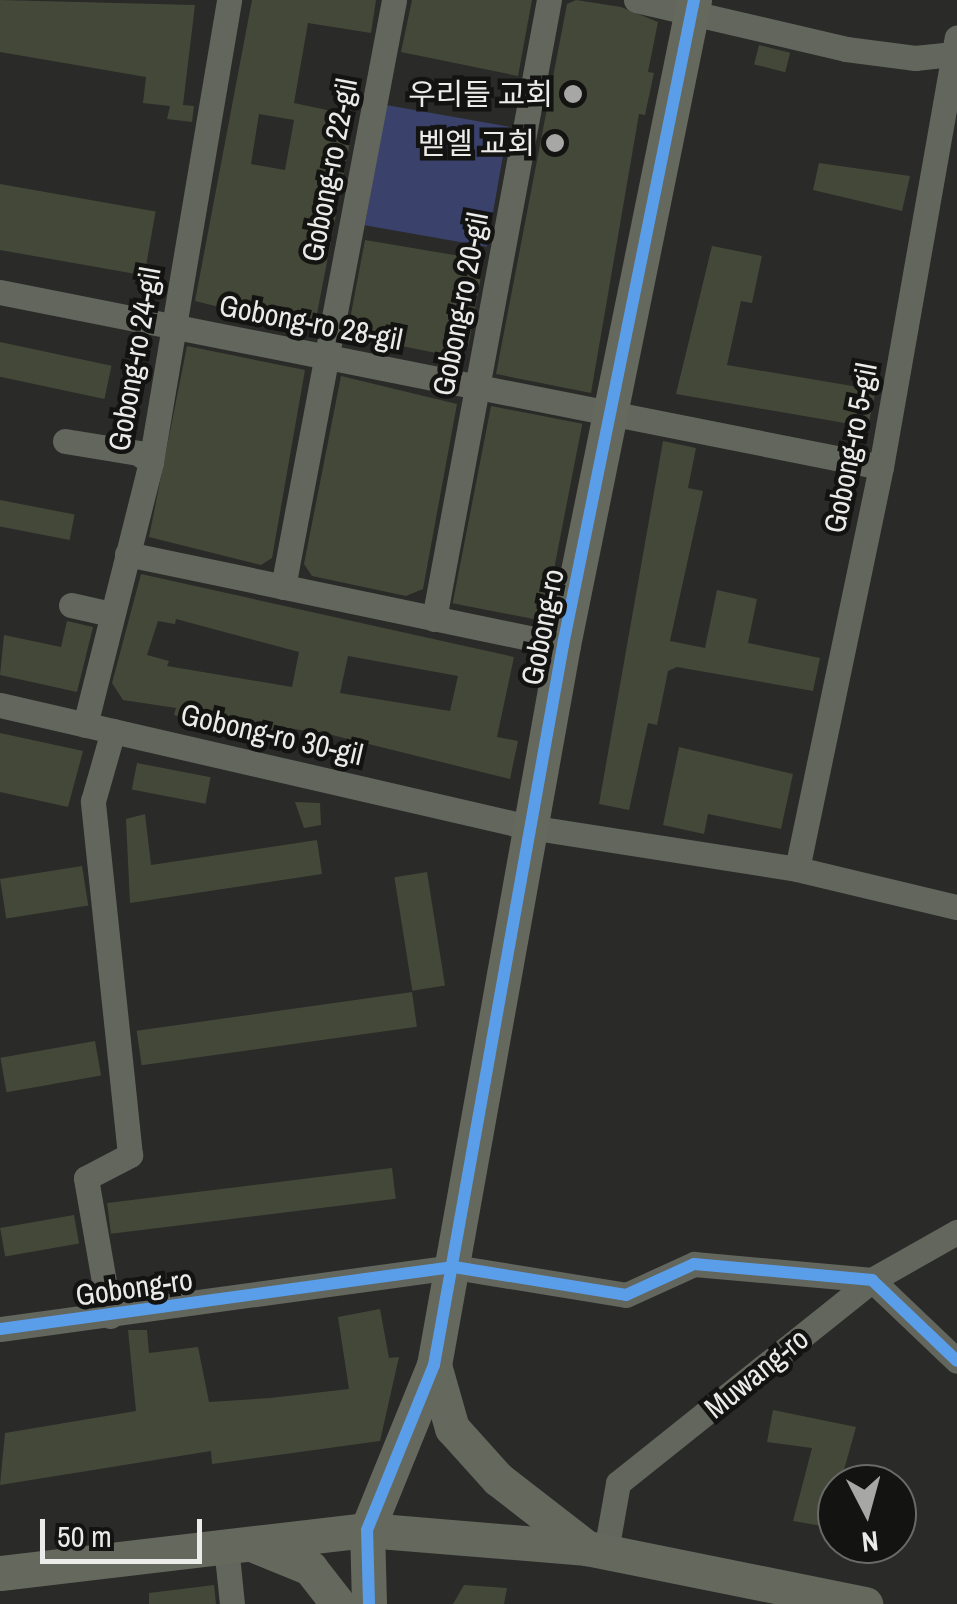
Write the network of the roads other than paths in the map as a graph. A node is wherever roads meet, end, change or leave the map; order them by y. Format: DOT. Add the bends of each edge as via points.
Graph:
graph roads {
  1 [pos="229,0"];
  2 [pos="394,0"];
  3 [pos="549,0"];
  4 [pos="636,0"];
  5 [pos="693,6"];
  6 [pos="956,46"];
  7 [pos="0,292"];
  8 [pos="172,329"];
  9 [pos="326,356"];
  10 [pos="477,388"];
  11 [pos="612,409"];
  12 [pos="65,440"];
  13 [pos="151,462"];
  14 [pos="881,466"];
  15 [pos="127,554"];
  16 [pos="283,588"];
  17 [pos="71,605"];
  18 [pos="111,614"];
  19 [pos="434,619"];
  20 [pos="563,646"];
  21 [pos="0,705"];
  22 [pos="85,726"];
  23 [pos="122,732"];
  24 [pos="529,826"];
  25 [pos="797,869"];
  26 [pos="957,908"];
  27 [pos="957,1232"];
  28 [pos="454,1267"];
  29 [pos="872,1280"];
  30 [pos="110,1316"];
  31 [pos="0,1329"];
  32 [pos="957,1360"];
  33 [pos="434,1365"];
  34 [pos="367,1530"];
  35 [pos="240,1545"];
  36 [pos="596,1549"];
  37 [pos="0,1572"];
  38 [pos="232,1604"];
  39 [pos="338,1604"];
  40 [pos="369,1604"];
  41 [pos="865,1604"];
  1 -- 8 [label="street, Gobong-ro 24-gil"];
  2 -- 9 [label="street, Gobong-ro 22-gil"];
  3 -- 10 [label="street, Gobong-ro 20-gil"];
  4 -- 5 [label="street"];
  5 -- 6 [label="street" via="846,49 915,58"];
  5 -- 11 [label="street, Gobong-ro"];
  6 -- 14 [label="street, Gobong-ro 5-gil"];
  7 -- 8 [label="street, Gobong-ro 28-gil"];
  8 -- 9 [label="street, Gobong-ro 28-gil"];
  8 -- 13 [label="street, Gobong-ro 24-gil"];
  9 -- 10 [label="street, Gobong-ro 28-gil"];
  9 -- 16 [label="street, Gobong-ro 22-gil"];
  10 -- 11 [label="street, Gobong-ro 28-gil"];
  10 -- 19 [label="street, Gobong-ro 20-gil"];
  11 -- 14 [label="street"];
  11 -- 20 [label="street, Gobong-ro"];
  12 -- 13 [label="street" via="138,453"];
  13 -- 15 [label="street, Gobong-ro 24-gil"];
  14 -- 25 [label="street, Gobong-ro 5-gil"];
  15 -- 16 [label="street, Gobong-ro"];
  15 -- 18 [label="street, Gobong-ro 24-gil"];
  16 -- 19 [label="street, Gobong-ro"];
  17 -- 18 [label="street"];
  18 -- 22 [label="street, Gobong-ro 24-gil"];
  19 -- 20 [label="street, Gobong-ro"];
  20 -- 24 [label="street, Gobong-ro"];
  21 -- 22 [label="street, Gobong-ro 30-gil"];
  22 -- 23 [label="street, Gobong-ro 30-gil"];
  23 -- 24 [label="street, Gobong-ro 30-gil"];
  23 -- 30 [label="street" via="108,807 96,820 130,1155 86,1178"];
  24 -- 25 [label="street"];
  24 -- 28 [label="street, Gobong-ro"];
  25 -- 26 [label="street"];
  27 -- 29 [label="street, Muwang-ro"];
  28 -- 29 [label="street" via="626,1295 694,1264"];
  28 -- 30 [label="street, Gobong-ro"];
  28 -- 33 [label="street, Gobong-ro"];
  29 -- 32 [label="street"];
  29 -- 36 [label="street, Muwang-ro" via="618,1483"];
  30 -- 31 [label="street, Gobong-ro"];
  33 -- 34 [label="street, Gobong-ro"];
  33 -- 36 [label="street" via="452,1428 498,1479"];
  34 -- 35 [label="street"];
  34 -- 36 [label="street"];
  34 -- 40 [label="street, Gobong-ro"];
  35 -- 37 [label="street"];
  35 -- 38 [label="street"];
  35 -- 39 [label="street" via="310,1568"];
  36 -- 41 [label="street"];
}
